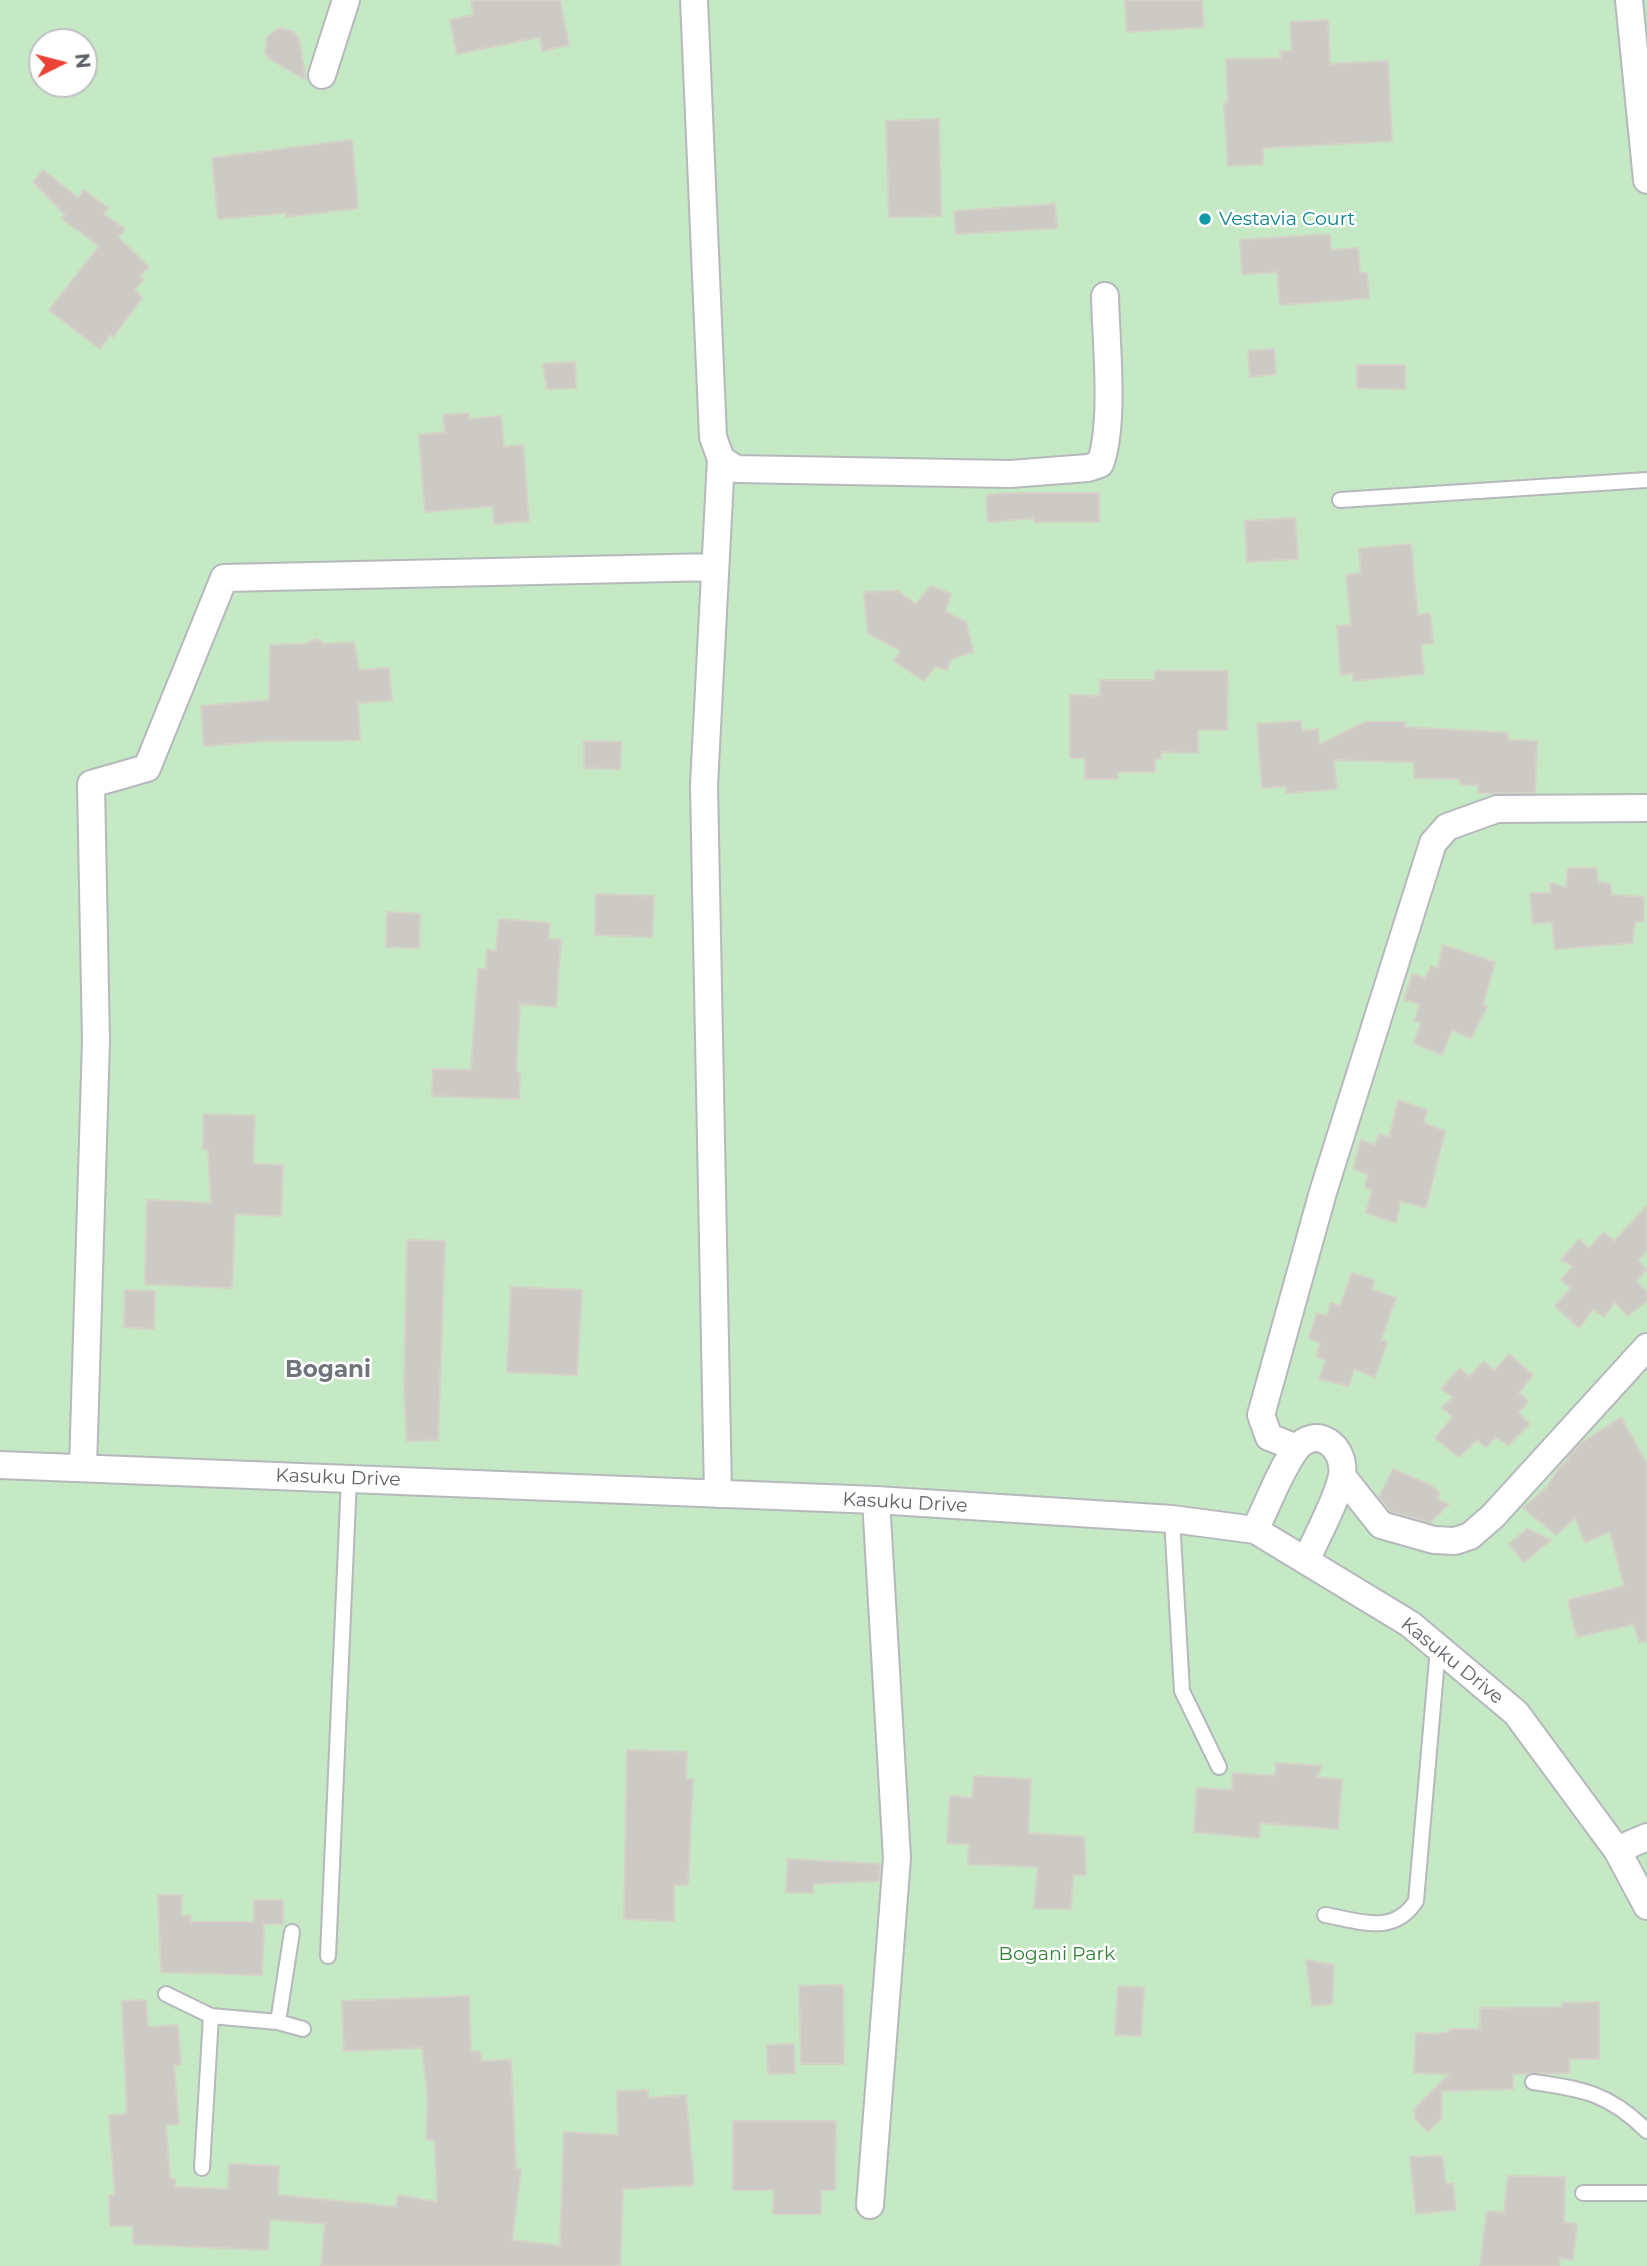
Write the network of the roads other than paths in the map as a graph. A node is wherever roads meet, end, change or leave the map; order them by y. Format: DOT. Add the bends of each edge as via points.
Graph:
graph roads {
  1 [pos="346,0"];
  2 [pos="694,0"];
  3 [pos="1629,0"];
  4 [pos="322,75"];
  5 [pos="1647,180"];
  6 [pos="1105,296"];
  7 [pos="721,459"];
  8 [pos="1647,480"];
  9 [pos="1340,500"];
  10 [pos="715,567"];
  11 [pos="1647,808"];
  12 [pos="1647,1347"];
  13 [pos="1297,1448"];
  14 [pos="0,1465"];
  15 [pos="83,1468"];
  16 [pos="1342,1476"];
  17 [pos="349,1478"];
  18 [pos="718,1494"];
  19 [pos="876,1500"];
  20 [pos="1172,1519"];
  21 [pos="1255,1530"];
  22 [pos="1307,1559"];
  23 [pos="1438,1647"];
  24 [pos="1219,1767"];
  25 [pos="1647,1838"];
  26 [pos="1617,1850"];
  27 [pos="1647,1906"];
  28 [pos="1325,1915"];
  29 [pos="292,1932"];
  30 [pos="328,1956"];
  31 [pos="166,1994"];
  32 [pos="211,2016"];
  33 [pos="278,2022"];
  34 [pos="303,2029"];
  35 [pos="1533,2082"];
  36 [pos="1647,2131"];
  37 [pos="202,2168"];
  38 [pos="1583,2193"];
  39 [pos="1647,2193"];
  40 [pos="870,2205"];
  1 -- 4 [label="street"];
  2 -- 7 [label="street" via="713,437"];
  3 -- 5 [label="street"];
  6 -- 7 [label="street" via="1107,437 1100,464 1010,474 736,470"];
  7 -- 10 [label="street"];
  8 -- 9 [label="lane"];
  10 -- 15 [label="street" via="224,578 146,768 91,784 96,1041"];
  10 -- 18 [label="street" via="704,785"];
  11 -- 13 [label="street" via="1497,809 1447,827 1433,843 1323,1192 1261,1415 1269,1437"];
  12 -- 16 [label="street" via="1470,1536 1434,1541 1381,1525"];
  13 -- 16 [label="street" via="1311,1439 1335,1446 1341,1456"];
  13 -- 21 [label="street"];
  14 -- 15 [label="street, Kasuku Drive"];
  15 -- 17 [label="street, Kasuku Drive"];
  16 -- 22 [label="street"];
  17 -- 18 [label="street, Kasuku Drive"];
  17 -- 30 [label="lane"];
  18 -- 19 [label="street, Kasuku Drive"];
  19 -- 20 [label="street, Kasuku Drive"];
  19 -- 40 [label="street" via="897,1858"];
  20 -- 21 [label="street, Kasuku Drive"];
  20 -- 24 [label="lane" via="1182,1691"];
  21 -- 22 [label="street, Kasuku Drive"];
  22 -- 23 [label="street, Kasuku Drive"];
  23 -- 26 [label="street, Kasuku Drive" via="1516,1713"];
  23 -- 28 [label="lane" via="1416,1902 1406,1917 1384,1924"];
  25 -- 26 [label="street"];
  26 -- 27 [label="street, Kasuku Drive"];
  29 -- 33 [label="lane"];
  31 -- 32 [label="lane"];
  32 -- 33 [label="lane"];
  32 -- 37 [label="lane"];
  33 -- 34 [label="lane"];
  35 -- 36 [label="lane" via="1585,2089 1628,2112"];
  38 -- 39 [label="lane"];
}
